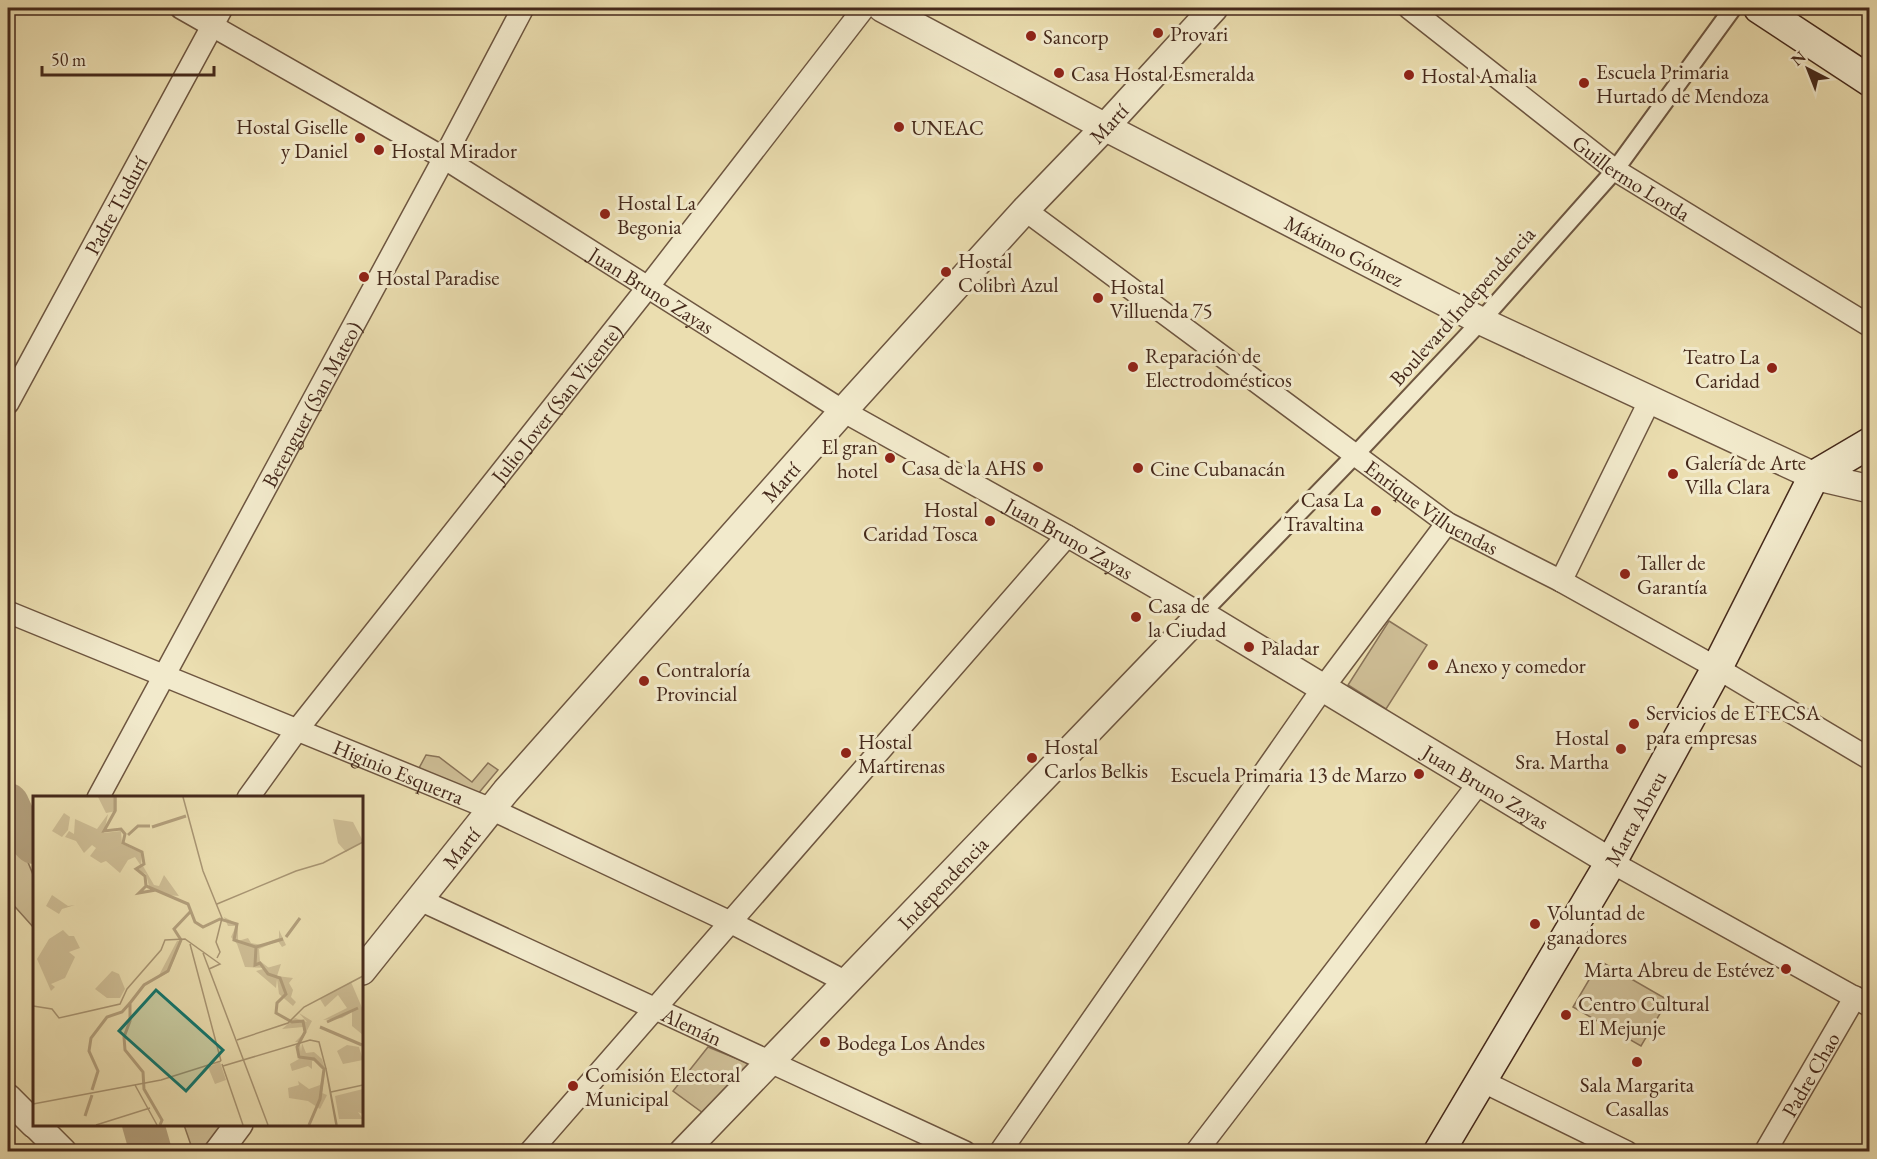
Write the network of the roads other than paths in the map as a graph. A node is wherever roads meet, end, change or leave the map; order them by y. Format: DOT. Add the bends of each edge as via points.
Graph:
graph roads {
  1 [pos="181,8"];
  2 [pos="523,8"];
  3 [pos="864,8"];
  4 [pos="882,8"];
  5 [pos="1214,8"];
  6 [pos="1409,8"];
  7 [pos="1733,8"];
  8 [pos="1759,8"];
  9 [pos="217,16"];
  10 [pos="1869,81"];
  11 [pos="1105,127"];
  12 [pos="444,158"];
  13 [pos="1615,170"];
  14 [pos="1025,210"];
  15 [pos="648,287"];
  16 [pos="1481,321"];
  17 [pos="1869,326"];
  18 [pos="1650,400"];
  19 [pos="8,403"];
  20 [pos="843,411"];
  21 [pos="1869,443"];
  22 [pos="1355,455"];
  23 [pos="1814,476"];
  24 [pos="1869,489"];
  25 [pos="1447,523"];
  26 [pos="1067,536"];
  27 [pos="1561,581"];
  28 [pos="8,612"];
  29 [pos="1200,614"];
  30 [pos="1717,668"];
  31 [pos="164,676"];
  32 [pos="1323,688"];
  33 [pos="297,730"];
  34 [pos="1869,759"];
  35 [pos="1479,783"];
  36 [pos="99,796"];
  37 [pos="249,796"];
  38 [pos="491,809"];
  39 [pos="1611,862"];
  40 [pos="418,899"];
  41 [pos="730,922"];
  42 [pos="363,970"];
  43 [pos="846,982"];
  44 [pos="1862,1001"];
  45 [pos="655,1008"];
  46 [pos="771,1062"];
  47 [pos="1482,1081"];
  48 [pos="20,1115"];
  49 [pos="238,1126"];
  50 [pos="63,1152"];
  51 [pos="218,1152"];
  52 [pos="530,1152"];
  53 [pos="683,1152"];
  54 [pos="965,1152"];
  55 [pos="1000,1152"];
  56 [pos="1196,1152"];
  57 [pos="1439,1152"];
  58 [pos="1628,1152"];
  59 [pos="1765,1152"];
  1 -- 9 [label="street, Juan Bruno Zayas"];
  2 -- 12 [label="street, Berenguer (San Mateo)"];
  3 -- 15 [label="street, Julio Jover (San Vicente)"];
  4 -- 11 [label="street, Máximo Gómez"];
  5 -- 11 [label="street, Martí"];
  6 -- 13 [label="street, Guillermo Lorda"];
  7 -- 13 [label="street, Boulevard Independencia"];
  8 -- 10 [label="main road"];
  9 -- 12 [label="street, Juan Bruno Zayas"];
  9 -- 19 [label="street, Padre Tudurí"];
  11 -- 14 [label="street, Martí"];
  11 -- 16 [label="street, Máximo Gómez"];
  12 -- 15 [label="street, Juan Bruno Zayas"];
  12 -- 31 [label="street, Berenguer (San Mateo)"];
  13 -- 16 [label="street, Boulevard Independencia"];
  13 -- 17 [label="street, Guillermo Lorda"];
  14 -- 20 [label="street, Martí"];
  14 -- 22 [label="street, Enrique Villuendas"];
  15 -- 20 [label="street, Juan Bruno Zayas"];
  15 -- 33 [label="street, Julio Jover (San Vicente)"];
  16 -- 18 [label="street, Máximo Gómez"];
  16 -- 22 [label="street, Boulevard Independencia"];
  18 -- 23 [label="street, Máximo Gómez"];
  18 -- 27 [label="street"];
  20 -- 26 [label="street, Juan Bruno Zayas"];
  20 -- 38 [label="street, Martí"];
  21 -- 23 [label="main road"];
  22 -- 25 [label="street, Enrique Villuendas"];
  22 -- 29 [label="street, Boulevard Independencia"];
  23 -- 24 [label="street, Máximo Gómez"];
  23 -- 30 [label="main road, Marta Abreu"];
  25 -- 27 [label="street, Enrique Villuendas"];
  25 -- 32 [label="street"];
  26 -- 29 [label="street, Juan Bruno Zayas"];
  26 -- 41 [label="street"];
  27 -- 30 [label="street, Enrique Villuendas"];
  28 -- 31 [label="street, Higinio Esquerra"];
  29 -- 32 [label="street, Juan Bruno Zayas"];
  29 -- 43 [label="street, Independencia"];
  30 -- 34 [label="street, Enrique Villuendas"];
  30 -- 39 [label="main road, Marta Abreu"];
  31 -- 33 [label="street, Higinio Esquerra"];
  31 -- 36 [label="street, Berenguer (San Mateo)"];
  32 -- 35 [label="street, Juan Bruno Zayas"];
  32 -- 55 [label="street"];
  33 -- 37 [label="street, Julio Jover (San Vicente)"];
  33 -- 38 [label="street, Higinio Esquerra"];
  35 -- 39 [label="street, Juan Bruno Zayas"];
  35 -- 56 [label="street"];
  38 -- 40 [label="street, Martí"];
  38 -- 41 [label="street, Higinio Esquerra"];
  39 -- 44 [label="street, Juan Bruno Zayas"];
  39 -- 47 [label="main road, Marta Abreu"];
  40 -- 42 [label="street, Martí"];
  40 -- 45 [label="street, Alemán"];
  41 -- 43 [label="street, Higinio Esquerra"];
  41 -- 45 [label="street"];
  43 -- 46 [label="street, Independencia"];
  44 -- 59 [label="street, Padre Chao"];
  45 -- 46 [label="street, Alemán"];
  45 -- 52 [label="street"];
  46 -- 53 [label="street, Independencia"];
  46 -- 54 [label="street, Alemán"];
  47 -- 57 [label="main road, Marta Abreu"];
  47 -- 58 [label="street"];
  48 -- 50 [label="street"];
  49 -- 51 [label="street"];
}
